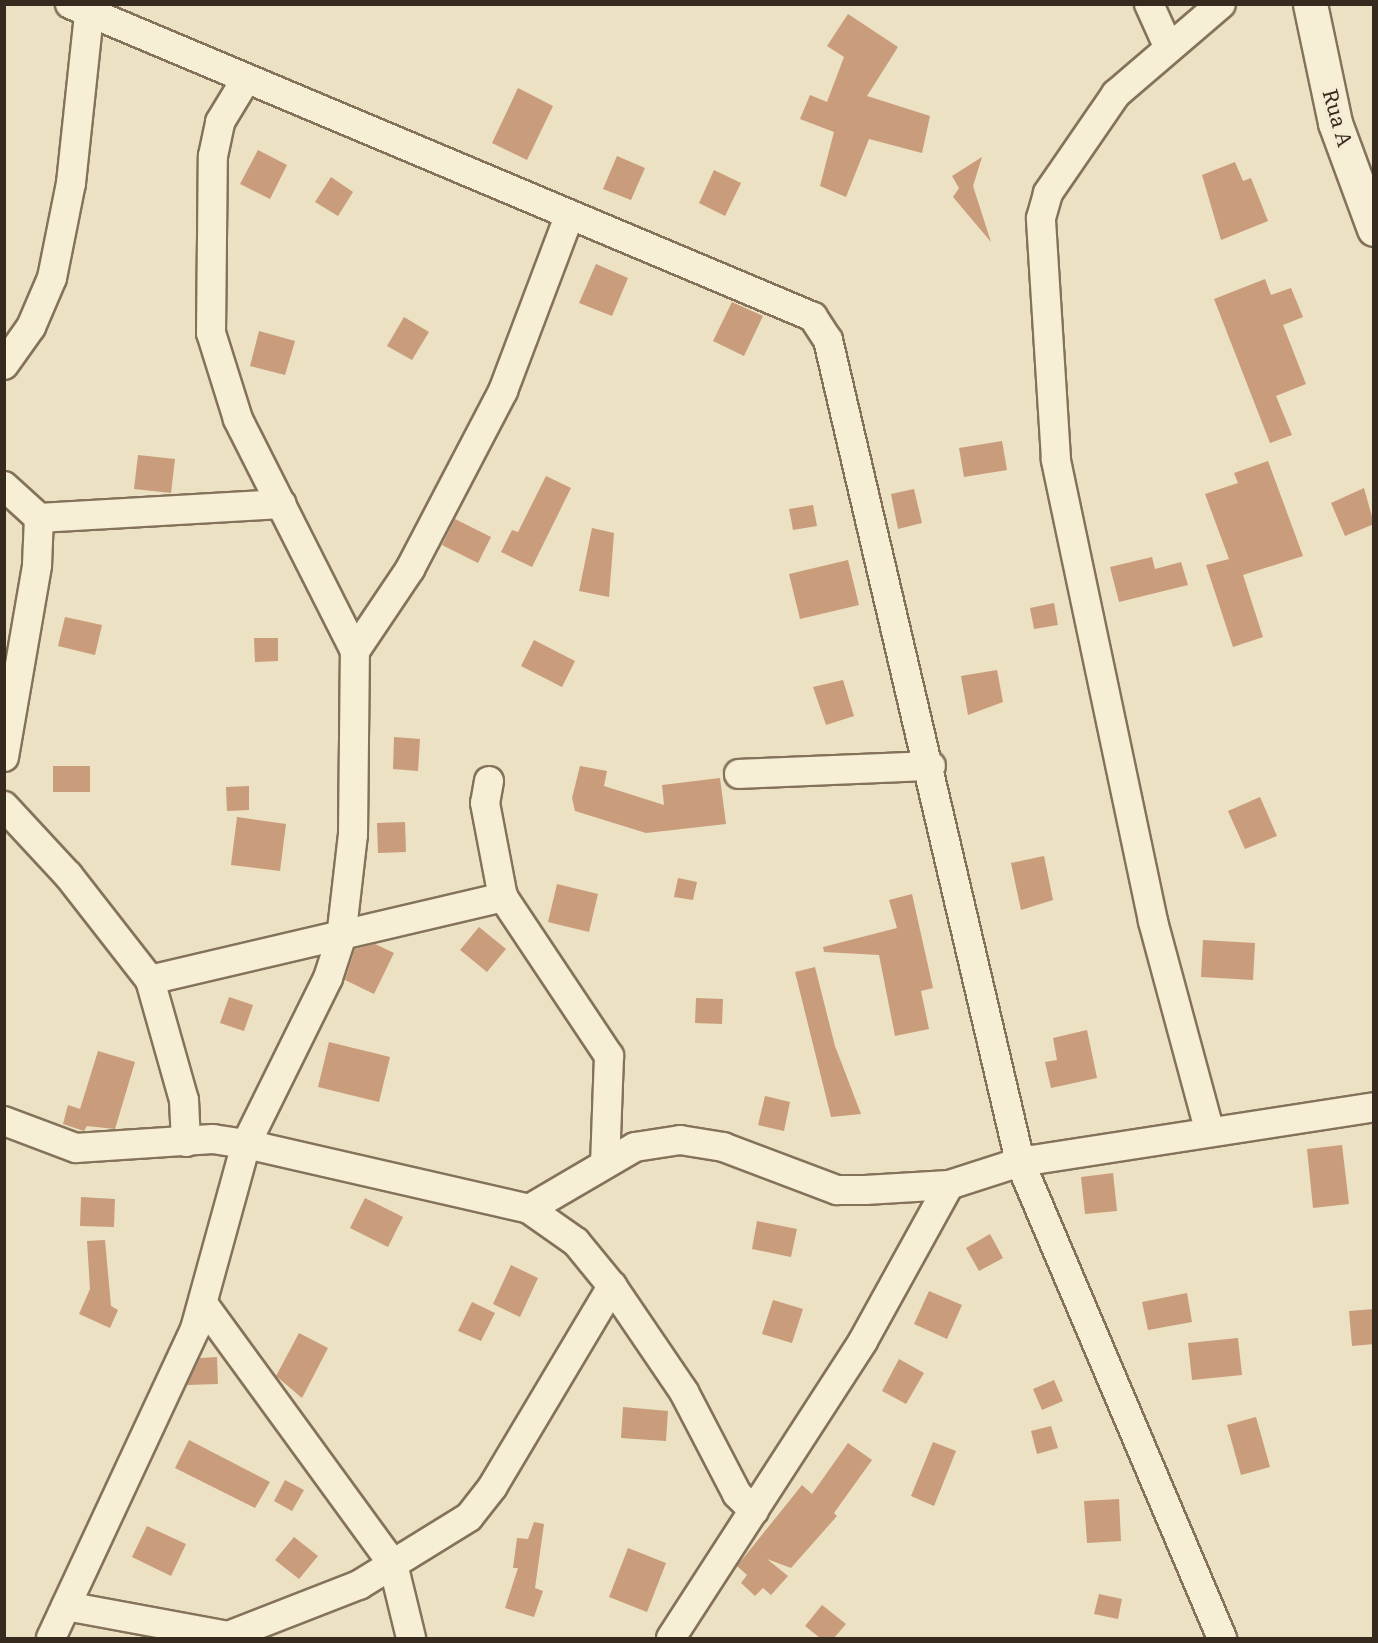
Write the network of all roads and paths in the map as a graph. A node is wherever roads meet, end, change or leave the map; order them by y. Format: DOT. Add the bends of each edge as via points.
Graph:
graph roads {
  1 [pos="1149,4"];
  2 [pos="1221,4"];
  3 [pos="1310,4"];
  4 [pos="82,6"];
  5 [pos="1168,46"];
  6 [pos="246,79"];
  7 [pos="569,216"];
  8 [pos="1374,229"];
  9 [pos="4,365"];
  10 [pos="4,486"];
  11 [pos="282,504"];
  12 [pos="39,518"];
  13 [pos="355,651"];
  14 [pos="10,677"];
  15 [pos="4,757"];
  16 [pos="931,766"];
  17 [pos="739,774"];
  18 [pos="489,782"];
  19 [pos="4,806"];
  20 [pos="14,832"];
  21 [pos="503,897"];
  22 [pos="341,938"];
  23 [pos="150,980"];
  24 [pos="1374,1107"];
  25 [pos="4,1121"];
  26 [pos="1209,1129"];
  27 [pos="186,1142"];
  28 [pos="246,1144"];
  29 [pos="1020,1162"];
  30 [pos="605,1163"];
  31 [pos="949,1185"];
  32 [pos="529,1209"];
  33 [pos="612,1286"];
  34 [pos="204,1305"];
  35 [pos="754,1510"];
  36 [pos="393,1564"];
  37 [pos="66,1606"];
  38 [pos="51,1638"];
  39 [pos="411,1638"];
  40 [pos="671,1638"];
  41 [pos="1222,1638"];
  1 -- 5 [label="street"];
  2 -- 5 [label="street"];
  3 -- 8 [label="main road, Rua A" via="1335,123"];
  4 -- 6 [label="street"];
  4 -- 9 [label="street" via="71,183 52,278 31,327"];
  5 -- 26 [label="street" via="1116,94 1048,193 1041,218 1056,459 1154,921"];
  6 -- 7 [label="street"];
  6 -- 11 [label="street" via="220,122 213,156 212,333 238,419"];
  7 -- 13 [label="street" via="503,391 410,569"];
  7 -- 16 [label="street" via="813,316 823,332"];
  10 -- 12 [label="street"];
  11 -- 12 [label="street"];
  11 -- 13 [label="street"];
  12 -- 14 [label="street" via="37,566"];
  13 -- 22 [label="street" via="353,835"];
  14 -- 15 [label="street"];
  16 -- 17 [label="street"];
  16 -- 29 [label="street"];
  18 -- 21 [label="street" via="485,802"];
  19 -- 20 [label="street"];
  20 -- 23 [label="street" via="68,875"];
  21 -- 22 [label="street"];
  21 -- 30 [label="street" via="604,1045"];
  22 -- 23 [label="street"];
  22 -- 28 [label="street" via="328,978"];
  23 -- 27 [label="street" via="184,1100"];
  24 -- 26 [label="street"];
  25 -- 27 [label="street" via="76,1148"];
  26 -- 29 [label="street"];
  27 -- 28 [label="street"];
  28 -- 32 [label="street"];
  28 -- 34 [label="street"];
  29 -- 31 [label="street"];
  29 -- 41 [label="street"];
  30 -- 31 [label="street" via="635,1147 680,1140 723,1147 837,1190"];
  30 -- 32 [label="street"];
  31 -- 35 [label="street" via="863,1341"];
  32 -- 33 [label="street" via="576,1242"];
  33 -- 35 [label="street" via="684,1392 737,1494"];
  33 -- 36 [label="street" via="487,1494 469,1517"];
  34 -- 36 [label="street"];
  34 -- 37 [label="street"];
  35 -- 40 [label="street"];
  36 -- 37 [label="street" via="359,1585 228,1636"];
  36 -- 39 [label="street"];
  37 -- 38 [label="street"];
}
